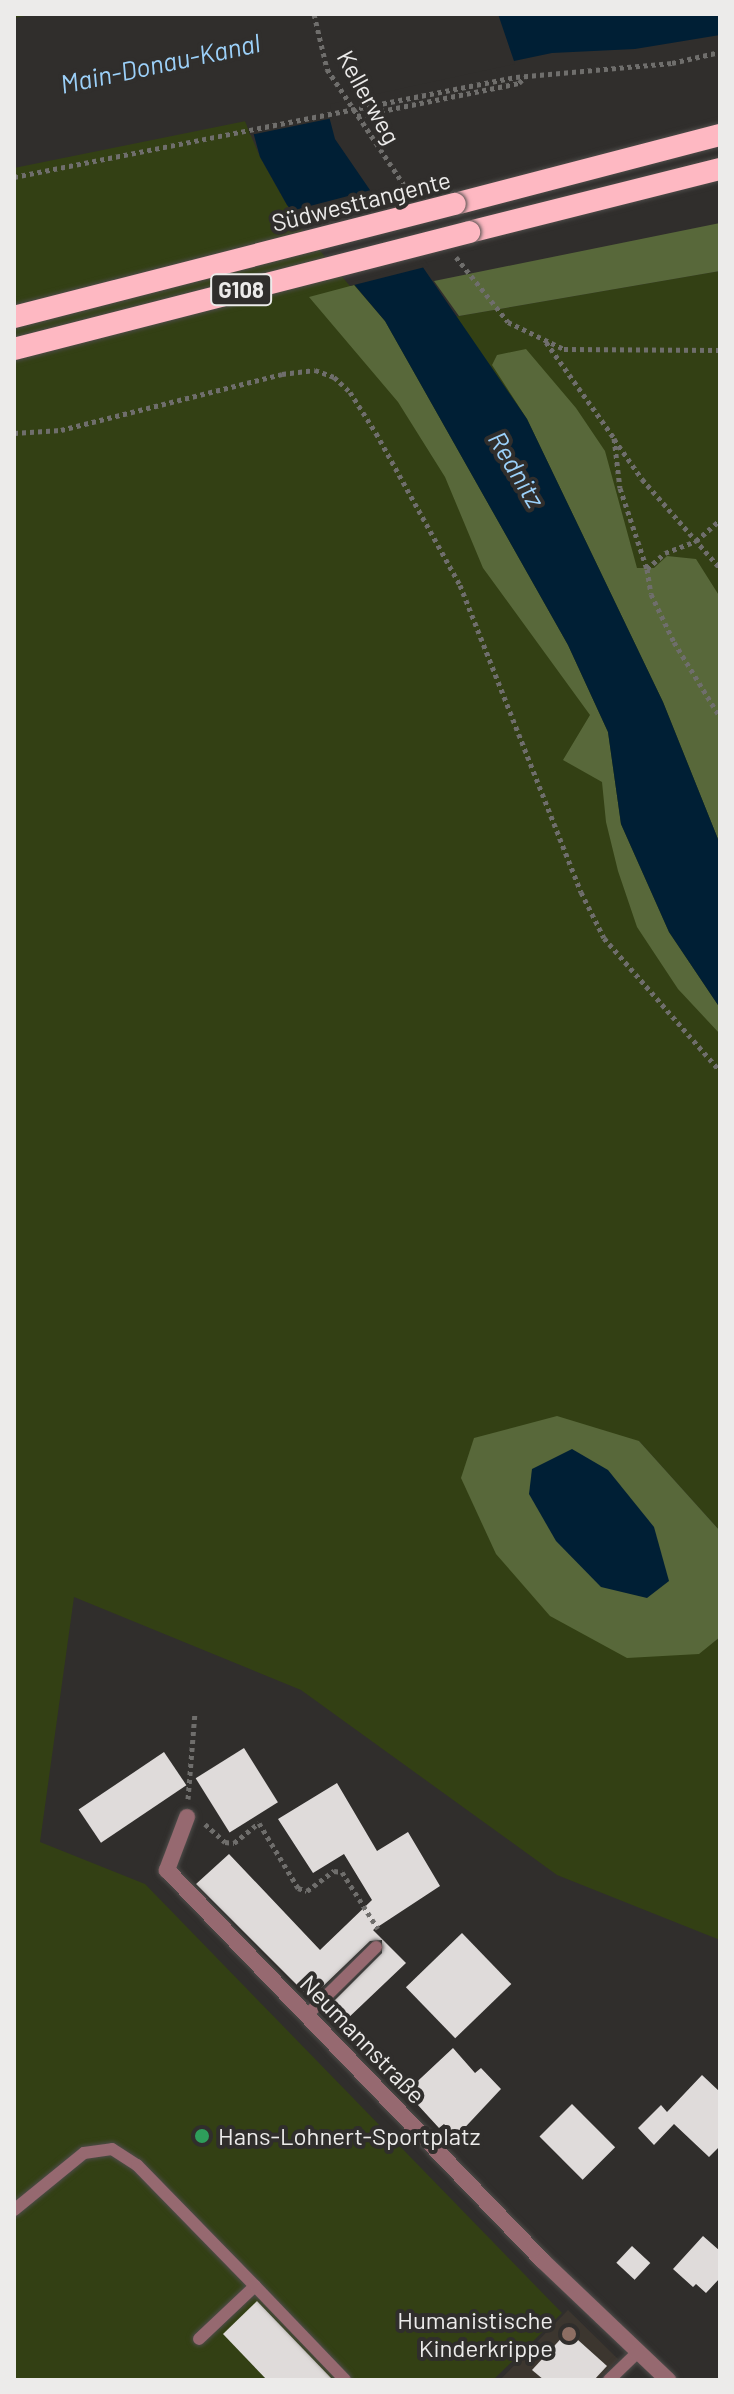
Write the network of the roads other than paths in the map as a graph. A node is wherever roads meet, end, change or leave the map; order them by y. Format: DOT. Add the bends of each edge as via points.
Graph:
graph roads {
  1 [pos="720,135"];
  2 [pos="720,169"];
  3 [pos="14,317"];
  4 [pos="14,349"];
  5 [pos="187,1817"];
  6 [pos="376,1947"];
  7 [pos="307,2015"];
  8 [pos="14,2210"];
  9 [pos="255,2286"];
  10 [pos="199,2339"];
  11 [pos="638,2352"];
  12 [pos="345,2380"];
  13 [pos="609,2380"];
  14 [pos="668,2380"];
  1 -- 3 [label="highway, Südwesttangente / G108, bridge"];
  2 -- 4 [label="highway, G108, bridge"];
  5 -- 7 [label="street, Neumannstraße" via="167,1870"];
  6 -- 7 [label="lane"];
  7 -- 11 [label="street, Neumannstraße" via="543,2261"];
  8 -- 9 [label="lane" via="84,2153 112,2149 137,2165"];
  9 -- 10 [label="lane"];
  9 -- 12 [label="lane"];
  11 -- 13 [label="lane"];
  11 -- 14 [label="street, Neumannstraße"];
}
